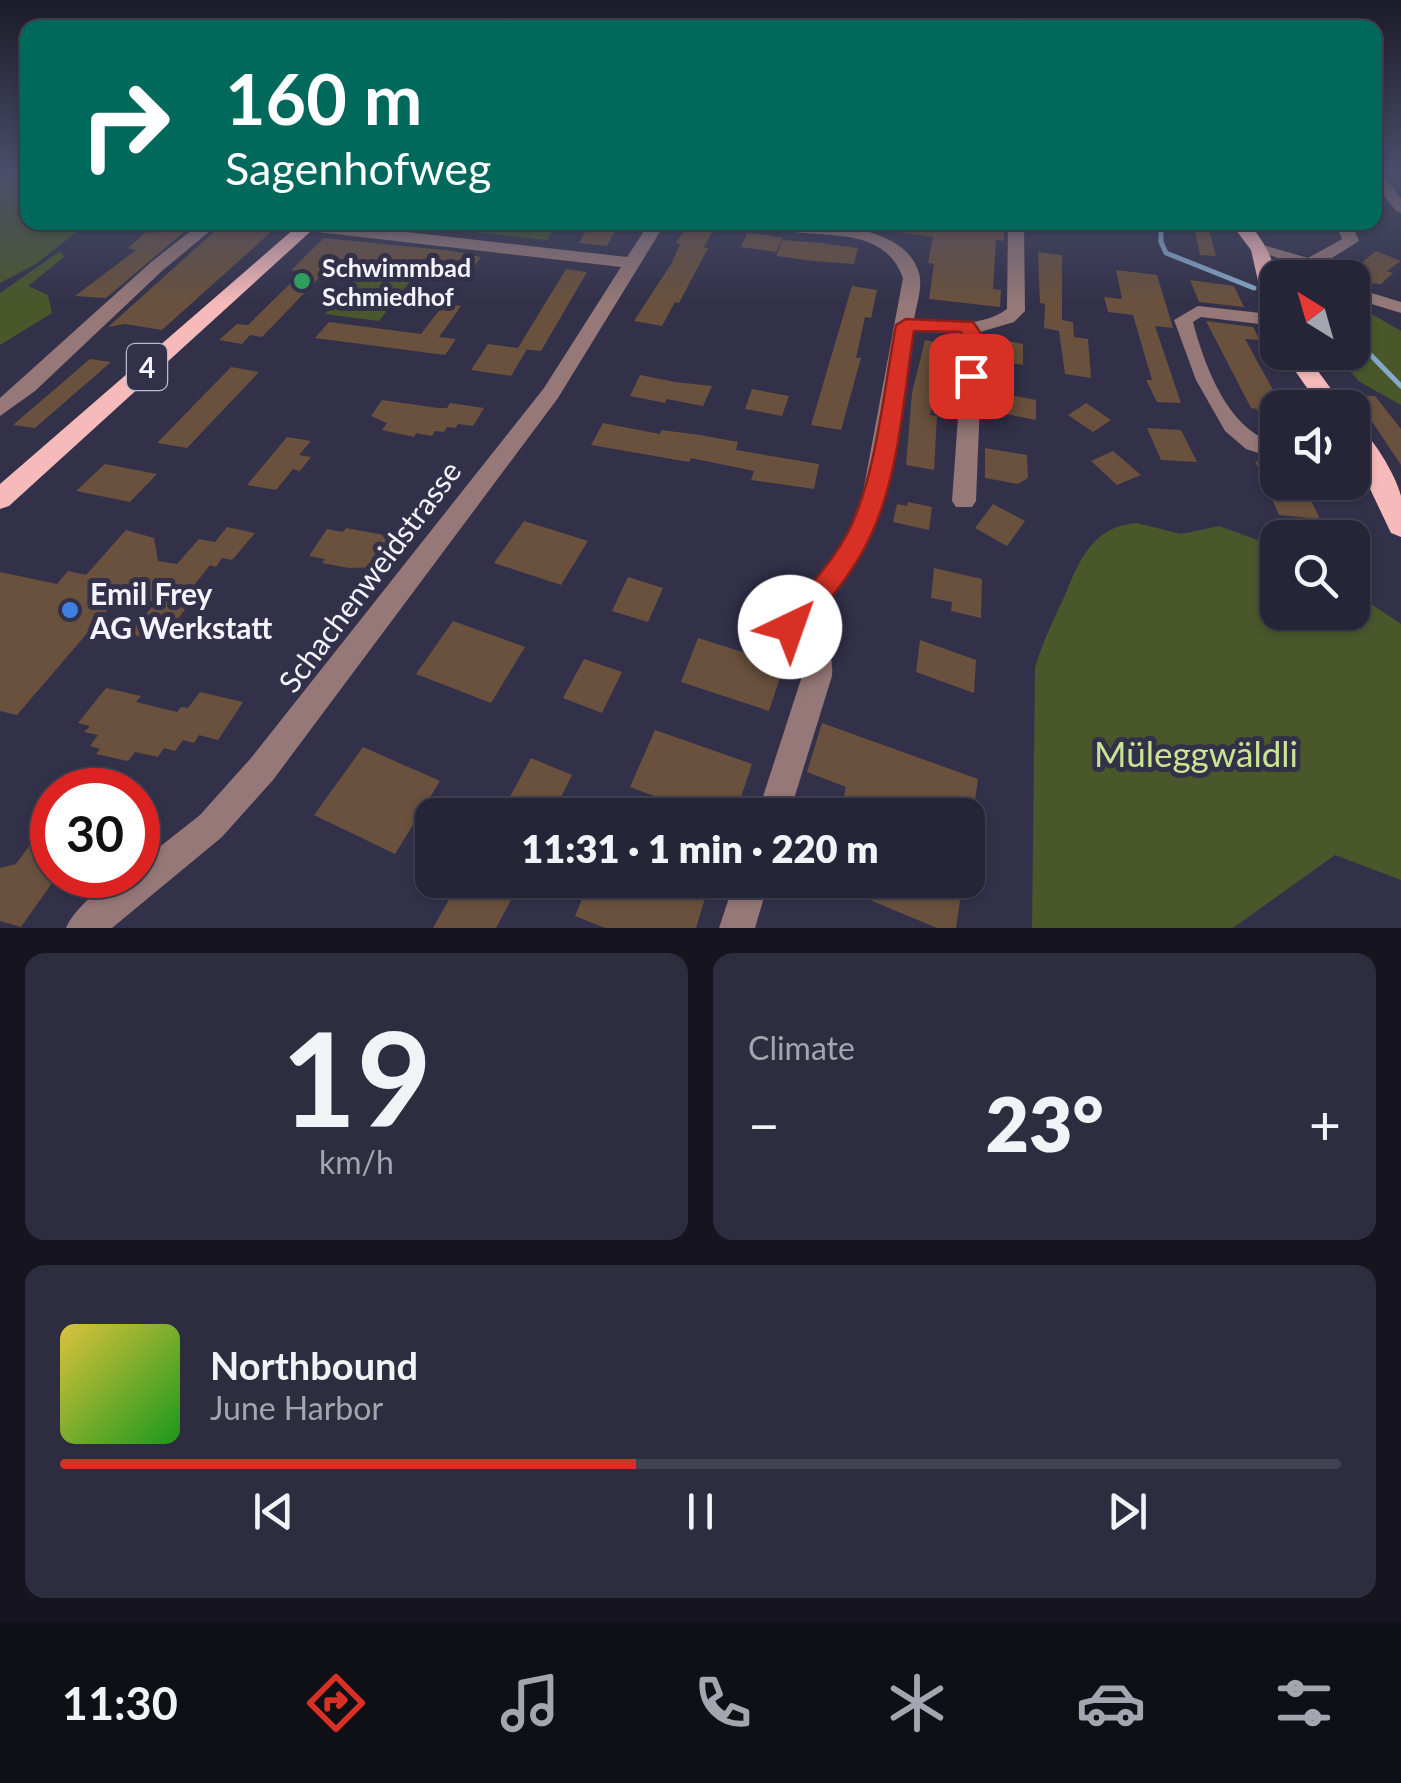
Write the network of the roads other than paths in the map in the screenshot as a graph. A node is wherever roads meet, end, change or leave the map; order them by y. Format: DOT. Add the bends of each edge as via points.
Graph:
graph roads {
  1 [pos="203,230"];
  2 [pos="304,230"];
  3 [pos="360,230"];
  4 [pos="653,230"];
  5 [pos="870,230"];
  6 [pos="1016,230"];
  7 [pos="1244,230"];
  8 [pos="1346,230"];
  9 [pos="1260,250"];
  10 [pos="1262,260"];
  11 [pos="1293,260"];
  12 [pos="1320,260"];
  13 [pos="632,263"];
  14 [pos="1370,298"];
  15 [pos="1401,308"];
  16 [pos="1260,321"];
  17 [pos="906,325"];
  18 [pos="966,326"];
  19 [pos="0,409"];
  20 [pos="1260,446"];
  21 [pos="1370,475"];
  22 [pos="0,500"];
  23 [pos="964,500"];
  24 [pos="1401,526"];
  25 [pos="778,798"];
  26 [pos="747,898"];
  27 [pos="84,928"];
  28 [pos="738,928"];
  1 -- 19 [label="street" via="133,283"];
  2 -- 22 [label="main road, 4"];
  3 -- 13 [label="street"];
  4 -- 13 [label="street, Schachenweidstrasse"];
  5 -- 17 [label="street" via="909,263"];
  6 -- 18 [label="street" via="1016,312 1005,322"];
  7 -- 9 [label="main road"];
  8 -- 12 [label="street" via="1351,241"];
  9 -- 10 [label="main road"];
  9 -- 11 [label="street"];
  13 -- 27 [label="street, Schachenweidstrasse" via="551,393 262,769 211,826"];
  14 -- 15 [label="street"];
  16 -- 20 [label="street" via="1198,311 1183,320 1233,426"];
  17 -- 18 [label="street"];
  17 -- 25 [label="street" via="875,492 860,534 790,627 820,656"];
  18 -- 23 [label="street" via="978,352"];
  21 -- 24 [label="main road"];
  26 -- 28 [label="street"];
}
